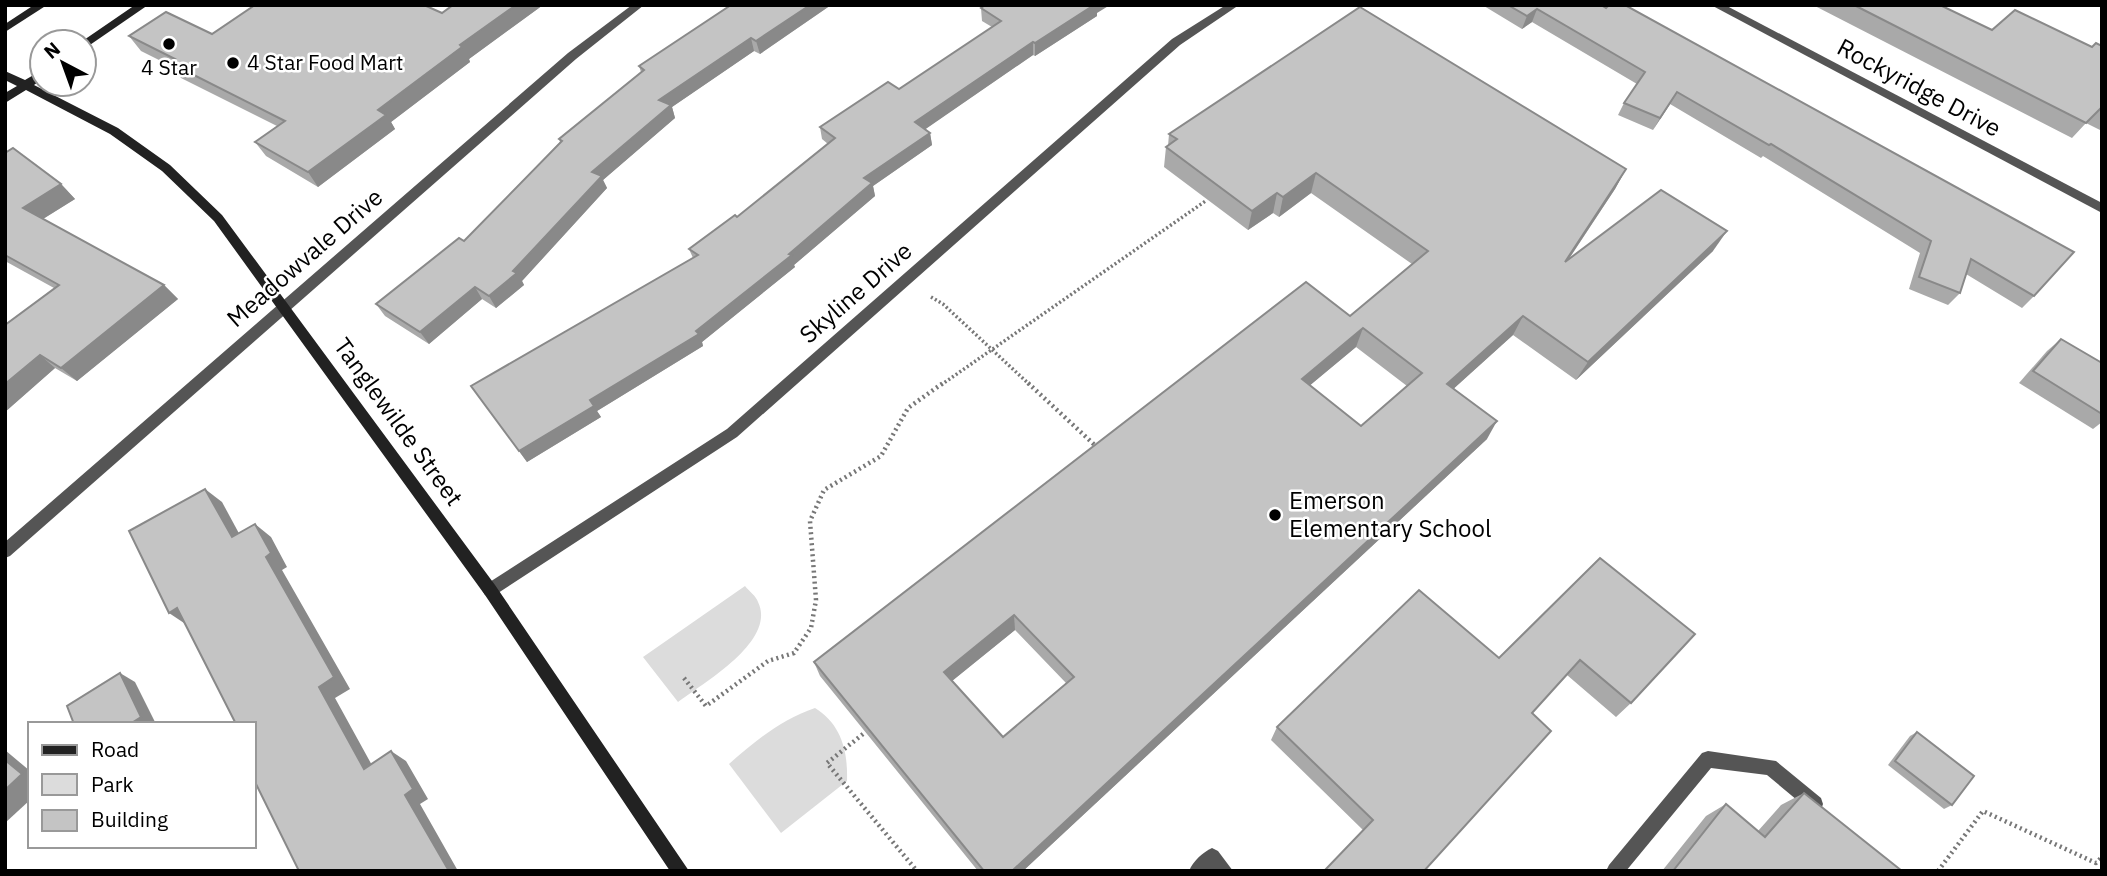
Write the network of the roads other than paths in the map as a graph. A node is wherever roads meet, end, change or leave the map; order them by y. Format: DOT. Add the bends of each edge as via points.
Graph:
graph roads {
  1 [pos="42,5"];
  2 [pos="143,5"];
  3 [pos="639,5"];
  4 [pos="1234,5"];
  5 [pos="1716,5"];
  6 [pos="5,29"];
  7 [pos="98,36"];
  8 [pos="5,75"];
  9 [pos="28,83"];
  10 [pos="25,85"];
  11 [pos="5,99"];
  12 [pos="2102,209"];
  13 [pos="284,307"];
  14 [pos="5,551"];
  15 [pos="490,590"];
  16 [pos="1824,810"];
  17 [pos="680,871"];
  18 [pos="1198,871"];
  19 [pos="1224,871"];
  20 [pos="1615,871"];
  1 -- 6 [label="street"];
  2 -- 7 [label="street"];
  3 -- 13 [label="street, Meadowvale Drive" via="572,56"];
  4 -- 15 [label="street, Skyline Drive" via="1176,42 732,433"];
  5 -- 12 [label="street, Rockyridge Drive"];
  8 -- 10 [label="street, Tanglewilde Street"];
  9 -- 10 [label="street"];
  10 -- 11 [label="street"];
  10 -- 13 [label="street, Tanglewilde Street" via="114,131 166,167 218,218"];
  13 -- 14 [label="street, Meadowvale Drive"];
  13 -- 15 [label="street, Tanglewilde Street"];
  15 -- 17 [label="street, Tanglewilde Street"];
  16 -- 20 [label="street" via="1770,767 1707,759"];
  18 -- 19 [label="street" via="1212,857"];
}
